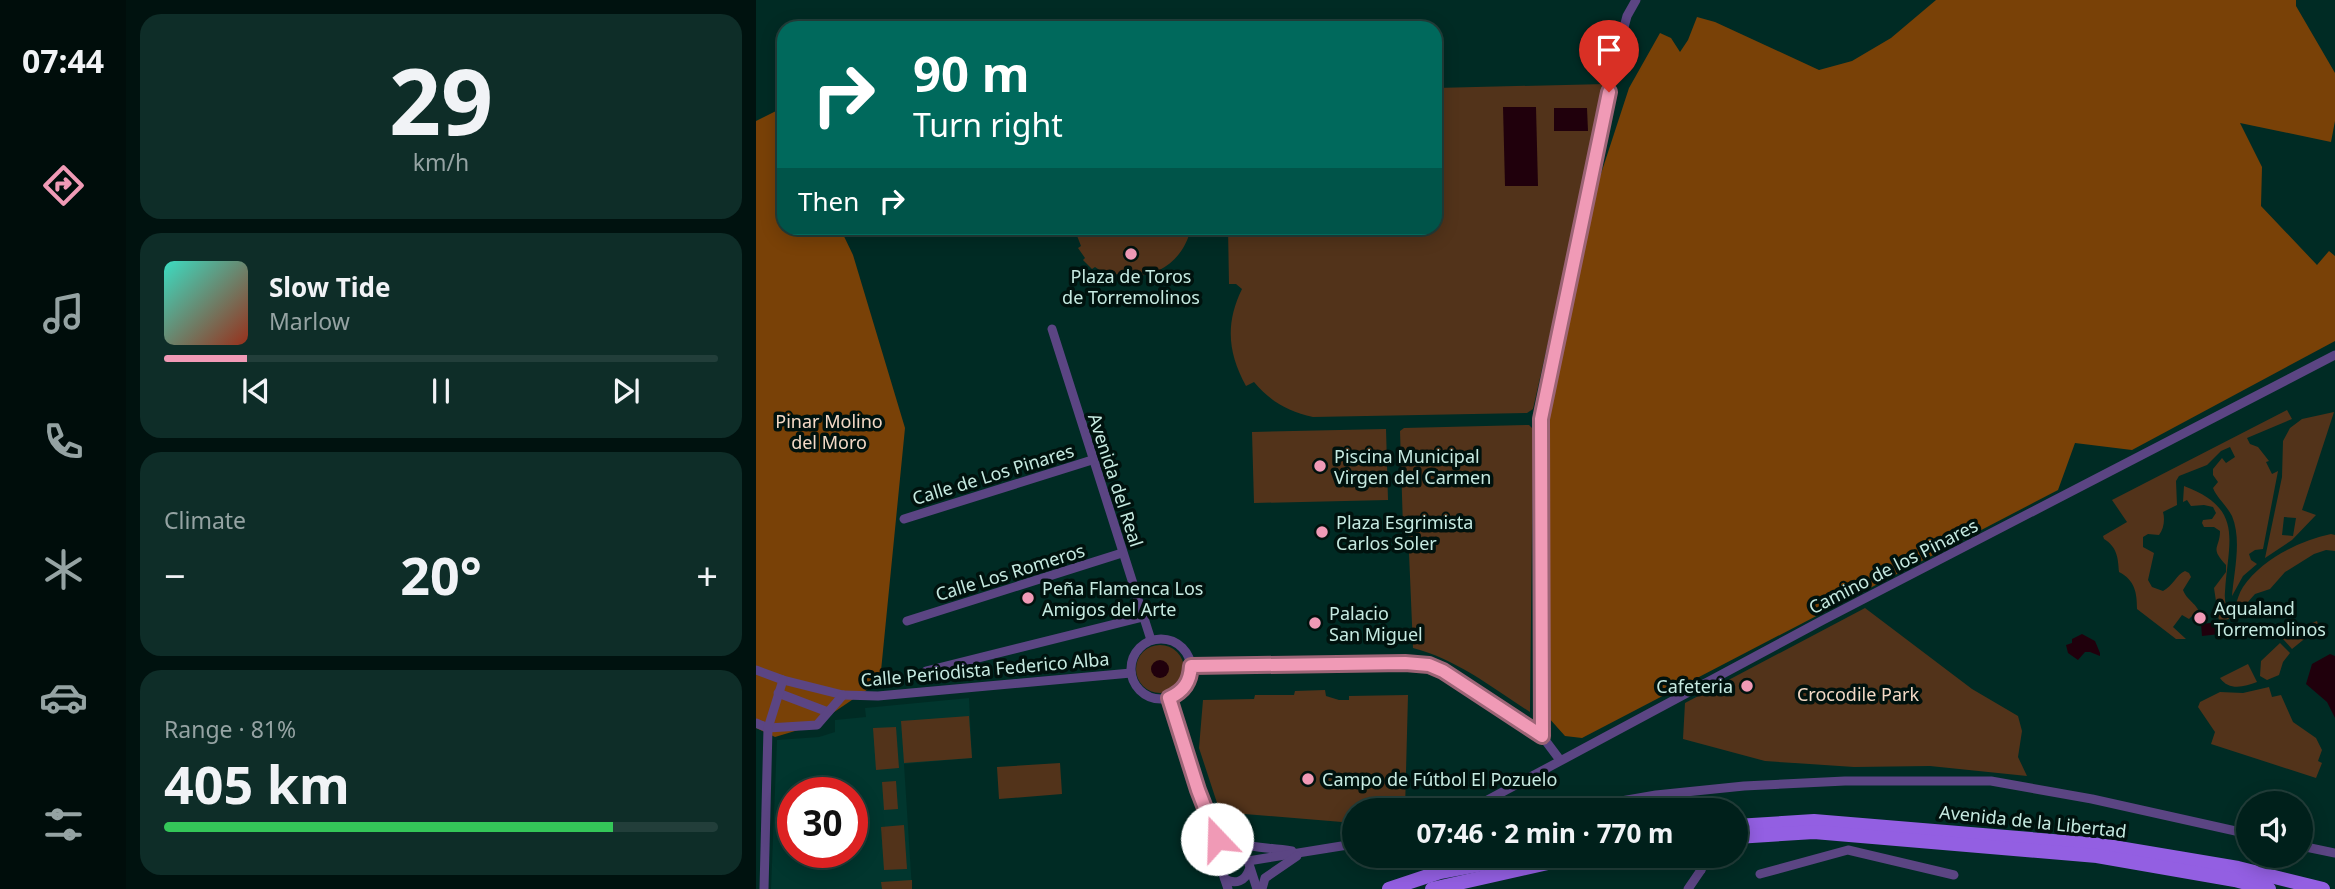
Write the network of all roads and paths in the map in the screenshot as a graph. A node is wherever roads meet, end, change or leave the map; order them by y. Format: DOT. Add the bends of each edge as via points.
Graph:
graph roads {
  1 [pos="1636,0"];
  2 [pos="1052,329"];
  3 [pos="2335,355"];
  4 [pos="1092,460"];
  5 [pos="904,519"];
  6 [pos="1122,554"];
  7 [pos="1143,617"];
  8 [pos="907,621"];
  9 [pos="1151,640"];
  10 [pos="1191,666"];
  11 [pos="756,670"];
  12 [pos="926,670"];
  13 [pos="1130,673"];
  14 [pos="783,680"];
  15 [pos="778,693"];
  16 [pos="843,695"];
  17 [pos="1169,698"];
  18 [pos="828,712"];
  19 [pos="756,723"];
  20 [pos="768,728"];
  21 [pos="1542,736"];
  22 [pos="1560,760"];
  23 [pos="1491,798"];
  24 [pos="1639,798"];
  25 [pos="1210,821"];
  26 [pos="1748,825"];
  27 [pos="2236,831"];
  28 [pos="1748,836"];
  29 [pos="1342,846"];
  30 [pos="2313,848"];
  31 [pos="1301,853"];
  32 [pos="2335,853"];
  33 [pos="1224,857"];
  34 [pos="1249,865"];
  35 [pos="1462,868"];
  36 [pos="1526,868"];
  37 [pos="1701,870"];
  38 [pos="1760,874"];
  39 [pos="1954,875"];
  40 [pos="1226,884"];
  41 [pos="1439,888"];
  42 [pos="764,889"];
  43 [pos="1257,889"];
  44 [pos="1262,889"];
  45 [pos="1389,889"];
  46 [pos="1688,889"];
  47 [pos="2269,889"];
  48 [pos="2323,889"];
  1 -- 21 [label="street" via="1614,65 1541,419"];
  2 -- 4 [label="street, Avenida del Real"];
  3 -- 22 [label="street, Camino de los Pinares"];
  4 -- 5 [label="street, Calle de Los Pinares"];
  4 -- 6 [label="street, Avenida del Real"];
  6 -- 7 [label="street, Avenida del Real"];
  6 -- 8 [label="street, Calle Los Romeros"];
  7 -- 9 [label="street, Avenida del Real"];
  7 -- 12 [label="street"];
  9 -- 10 [label="street" via="1177,643"];
  9 -- 13 [label="street" via="1135,653"];
  10 -- 17 [label="street" via="1186,686"];
  10 -- 21 [label="street" via="1429,665"];
  11 -- 14 [label="street, Calle Periodista Federico Alba"];
  13 -- 16 [label="street, Calle Periodista Federico Alba" via="878,696"];
  13 -- 17 [label="street" via="1140,692"];
  14 -- 15 [label="street"];
  14 -- 16 [label="street, Calle Periodista Federico Alba"];
  15 -- 18 [label="street"];
  15 -- 20 [label="street"];
  16 -- 18 [label="street, Calle Periodista Federico Alba"];
  17 -- 25 [label="street"];
  18 -- 20 [label="street, Calle Periodista Federico Alba" via="817,724"];
  19 -- 20 [label="street, Calle Periodista Federico Alba"];
  20 -- 42 [label="street"];
  21 -- 22 [label="street"];
  22 -- 23 [label="street, Camino de los Pinares"];
  24 -- 27 [label="street" via="1845,781 1991,781"];
  25 -- 31 [label="street" via="1238,844"];
  25 -- 33 [label="street"];
  26 -- 48 [label="main road, Avenida de la Libertad" via="1814,821 2101,845 2238,868"];
  28 -- 47 [label="main road, Avenida de la Libertad" via="1814,831 2097,856"];
  29 -- 31 [label="street"];
  30 -- 32 [label="street"];
  31 -- 34 [label="street"];
  31 -- 44 [label="street" via="1265,878"];
  33 -- 34 [label="street" via="1237,853"];
  33 -- 40 [label="street" via="1220,870"];
  34 -- 40 [label="street" via="1240,881"];
  34 -- 43 [label="street"];
  35 -- 45 [label="main road"];
  36 -- 41 [label="main road"];
  37 -- 46 [label="street"];
  38 -- 39 [label="street" via="1848,850"];
}
